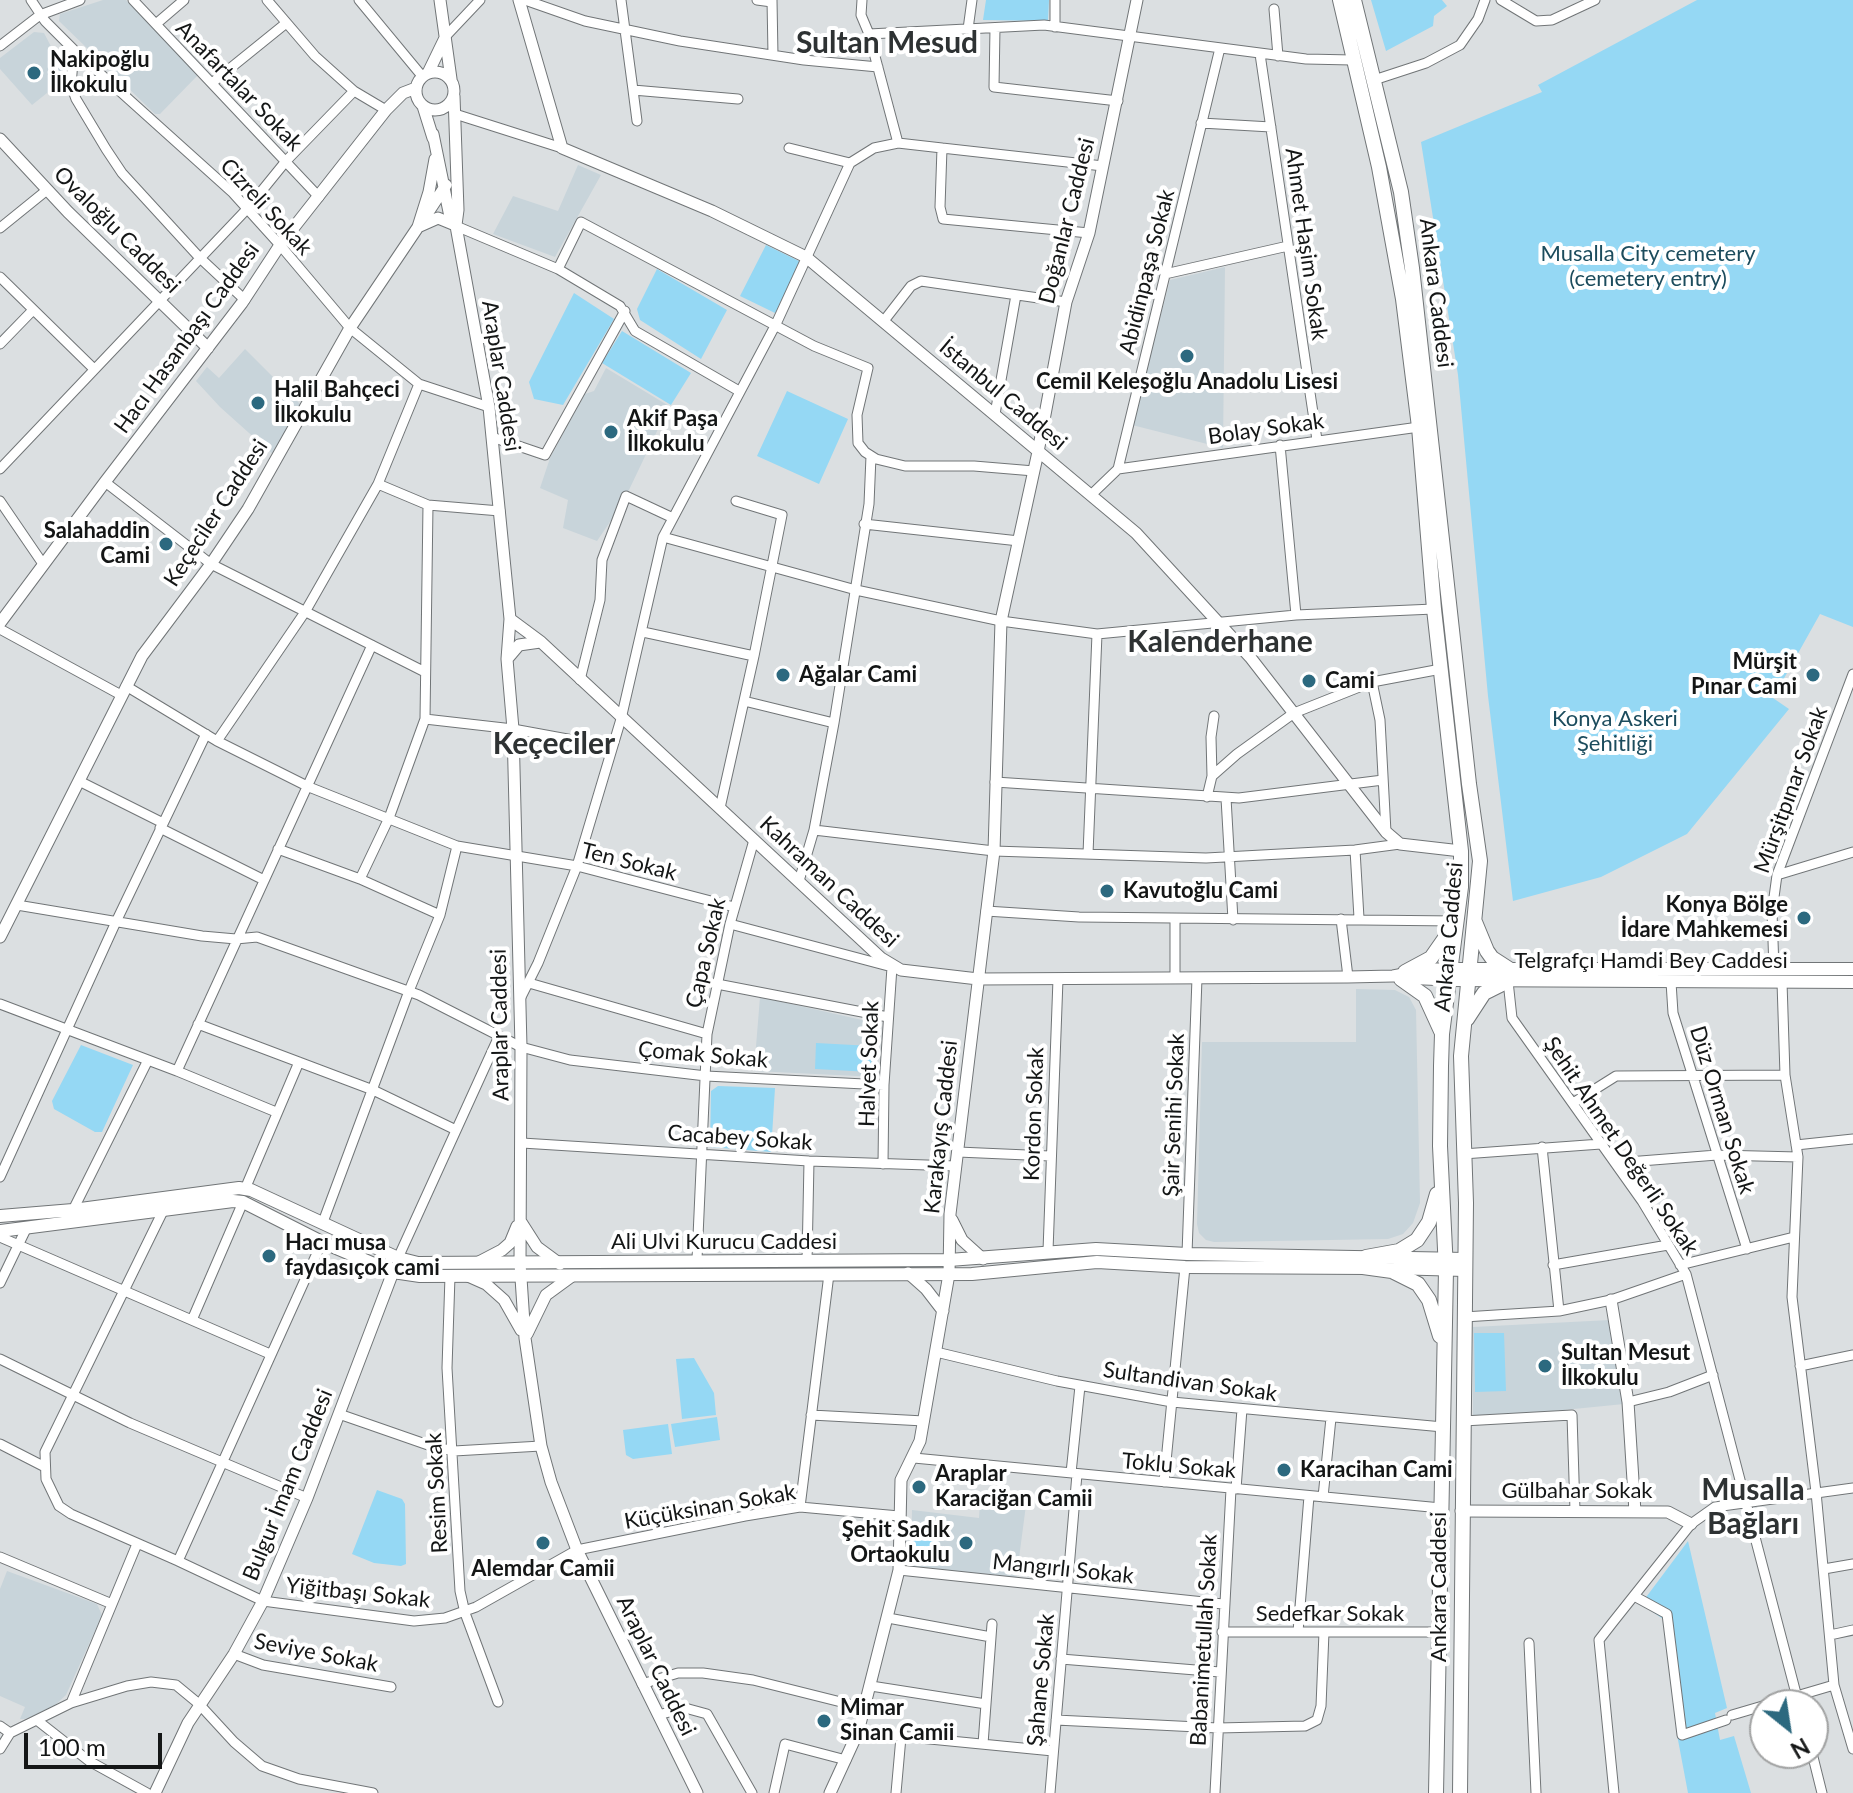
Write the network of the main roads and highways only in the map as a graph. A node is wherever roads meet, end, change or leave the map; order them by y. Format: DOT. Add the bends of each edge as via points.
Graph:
graph roads {
  1 [pos="1340,0"];
  2 [pos="1354,0"];
  3 [pos="1474,918"];
  4 [pos="1456,921"];
  5 [pos="1853,969"];
  6 [pos="1449,974"];
  7 [pos="1468,975"];
  8 [pos="1508,975"];
  9 [pos="1853,982"];
  10 [pos="1462,1030"];
  11 [pos="1442,1034"];
  12 [pos="1440,1146"];
  13 [pos="244,1196"];
  14 [pos="0,1216"];
  15 [pos="0,1234"];
  16 [pos="1186,1261"];
  17 [pos="1365,1262"];
  18 [pos="1446,1264"];
  19 [pos="1465,1265"];
  20 [pos="1444,1350"];
  21 [pos="1436,1793"];
  22 [pos="1460,1793"];
  1 -- 4 [label="main road, Ankara Caddesi" via="1379,167 1419,427 1461,851"];
  2 -- 3 [label="main road, Ankara Caddesi" via="1401,192 1412,268 1480,861"];
  3 -- 7 [label="main road, Ankara Caddesi"];
  3 -- 8 [label="main road" via="1487,951"];
  4 -- 6 [label="main road, Ankara Caddesi"];
  4 -- 11 [label="main road" via="1431,958 1399,976 1425,996"];
  5 -- 8 [label="main road, Telgrafçı Hamdi Bey Caddesi"];
  6 -- 7 [label="main road, Telgrafçı Hamdi Bey Caddesi"];
  6 -- 11 [label="main road, Ankara Caddesi"];
  7 -- 8 [label="main road, Telgrafçı Hamdi Bey Caddesi"];
  7 -- 10 [label="main road, Ankara Caddesi"];
  8 -- 9 [label="main road, Telgrafçı Hamdi Bey Caddesi"];
  8 -- 10 [label="main road" via="1478,999"];
  10 -- 19 [label="main road, Ankara Caddesi"];
  11 -- 12 [label="main road, Ankara Caddesi"];
  12 -- 17 [label="main road" via="1434,1212 1423,1233 1399,1251"];
  12 -- 18 [label="main road, Ankara Caddesi"];
  13 -- 14 [label="main road, Ali Ulvi Kurucu Caddesi"];
  13 -- 15 [label="main road, Ali Ulvi Kurucu Caddesi"];
  13 -- 16 [label="main road, Ali Ulvi Kurucu Caddesi" via="323,1222 418,1263 949,1260 1096,1249"];
  13 -- 16 [label="main road, Ali Ulvi Kurucu Caddesi" via="322,1242 411,1275 949,1274"];
  16 -- 17 [label="main road, Ali Ulvi Kurucu Caddesi"];
  17 -- 18 [label="main road, Ali Ulvi Kurucu Caddesi"];
  17 -- 20 [label="main road" via="1418,1284 1429,1300"];
  18 -- 19 [label="main road, Ali Ulvi Kurucu Caddesi"];
  18 -- 20 [label="main road, Ankara Caddesi"];
  19 -- 22 [label="main road, Ankara Caddesi"];
  20 -- 21 [label="main road, Ankara Caddesi"];
}
